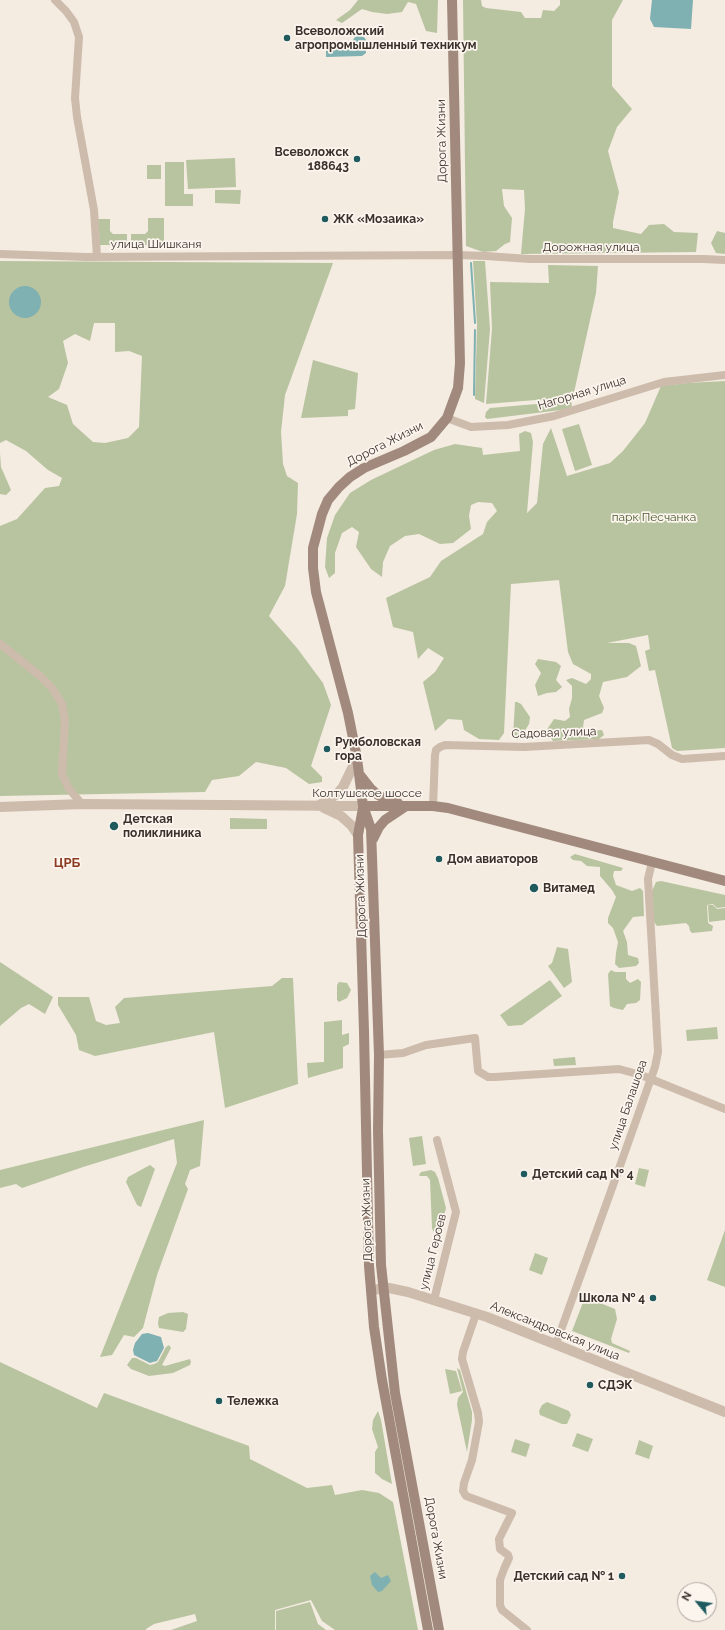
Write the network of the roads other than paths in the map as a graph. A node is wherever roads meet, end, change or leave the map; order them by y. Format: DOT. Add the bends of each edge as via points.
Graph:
graph roads {
  1 [pos="55,0"];
  2 [pos="452,0"];
  3 [pos="0,254"];
  4 [pos="457,255"];
  5 [pos="96,256"];
  6 [pos="725,260"];
  7 [pos="725,375"];
  8 [pos="447,418"];
  9 [pos="0,644"];
  10 [pos="725,756"];
  11 [pos="357,758"];
  12 [pos="359,774"];
  13 [pos="82,804"];
  14 [pos="407,805"];
  15 [pos="318,806"];
  16 [pos="363,806"];
  17 [pos="433,806"];
  18 [pos="0,807"];
  19 [pos="358,835"];
  20 [pos="372,841"];
  21 [pos="652,862"];
  22 [pos="725,881"];
  23 [pos="379,1055"];
  24 [pos="650,1078"];
  25 [pos="725,1109"];
  26 [pos="437,1140"];
  27 [pos="384,1289"];
  28 [pos="371,1290"];
  29 [pos="434,1300"];
  30 [pos="476,1314"];
  31 [pos="556,1344"];
  32 [pos="725,1412"];
  33 [pos="428,1630"];
  34 [pos="439,1630"];
  35 [pos="527,1630"];
  1 -- 5 [label="street, улица Шишканя" via="74,22 79,38 75,98 94,210"];
  2 -- 4 [label="main road, Дорога Жизни"];
  3 -- 5 [label="street"];
  4 -- 5 [label="street, улица Шишканя"];
  4 -- 6 [label="street, Дорожная улица" via="530,259"];
  4 -- 8 [label="main road, Дорога Жизни" via="459,374 458,388"];
  7 -- 8 [label="street, Нагорная улица" via="660,382 547,417 508,424 471,427"];
  8 -- 11 [label="main road, Дорога Жизни" via="431,437 350,477 328,500 316,531 313,568 316,592 348,713"];
  9 -- 13 [label="street" via="39,675 52,688 62,704 65,720 62,774 68,789"];
  10 -- 17 [label="street, Садовая улица" via="682,759 649,740 524,747 445,745 440,746 435,755"];
  11 -- 12 [label="main road, Дорога Жизни"];
  11 -- 15 [label="street" via="343,787"];
  12 -- 14 [label="main road" via="378,795"];
  12 -- 16 [label="main road, Дорога Жизни"];
  13 -- 15 [label="street, Колтушское шоссе"];
  13 -- 18 [label="street, Колтушское шоссе"];
  14 -- 16 [label="main road, Колтушское шоссе"];
  14 -- 17 [label="main road, Колтушское шоссе"];
  14 -- 20 [label="main road" via="385,820"];
  15 -- 16 [label="street, Колтушское шоссе"];
  15 -- 19 [label="street" via="341,816"];
  16 -- 19 [label="main road, Дорога Жизни"];
  16 -- 20 [label="main road, Дорога Жизни" via="371,829"];
  17 -- 21 [label="main road, Колтушское шоссе" via="497,820"];
  19 -- 28 [label="main road, Дорога Жизни"];
  20 -- 23 [label="main road, Дорога Жизни"];
  21 -- 22 [label="main road, Колтушское шоссе"];
  21 -- 24 [label="street, улица Балашова" via="648,879 658,1052"];
  23 -- 24 [label="street" via="403,1053 426,1045 475,1038 478,1071 488,1077 619,1069"];
  23 -- 27 [label="main road, Дорога Жизни" via="378,1131 381,1266"];
  24 -- 25 [label="street"];
  24 -- 31 [label="street, улица Балашова"];
  26 -- 29 [label="street, улица Героев" via="456,1212"];
  27 -- 28 [label="street, Александровская улица"];
  27 -- 29 [label="street, Александровская улица" via="408,1292"];
  27 -- 34 [label="main road, Дорога Жизни" via="395,1393"];
  28 -- 33 [label="main road, Дорога Жизни" via="382,1380"];
  29 -- 30 [label="street, Александровская улица"];
  30 -- 31 [label="street, Александровская улица"];
  30 -- 35 [label="street" via="462,1359 479,1422 463,1491 466,1496 512,1513 499,1539 500,1548 509,1558 500,1580 500,1605 502,1610"];
  31 -- 32 [label="street, Александровская улица"];
}
